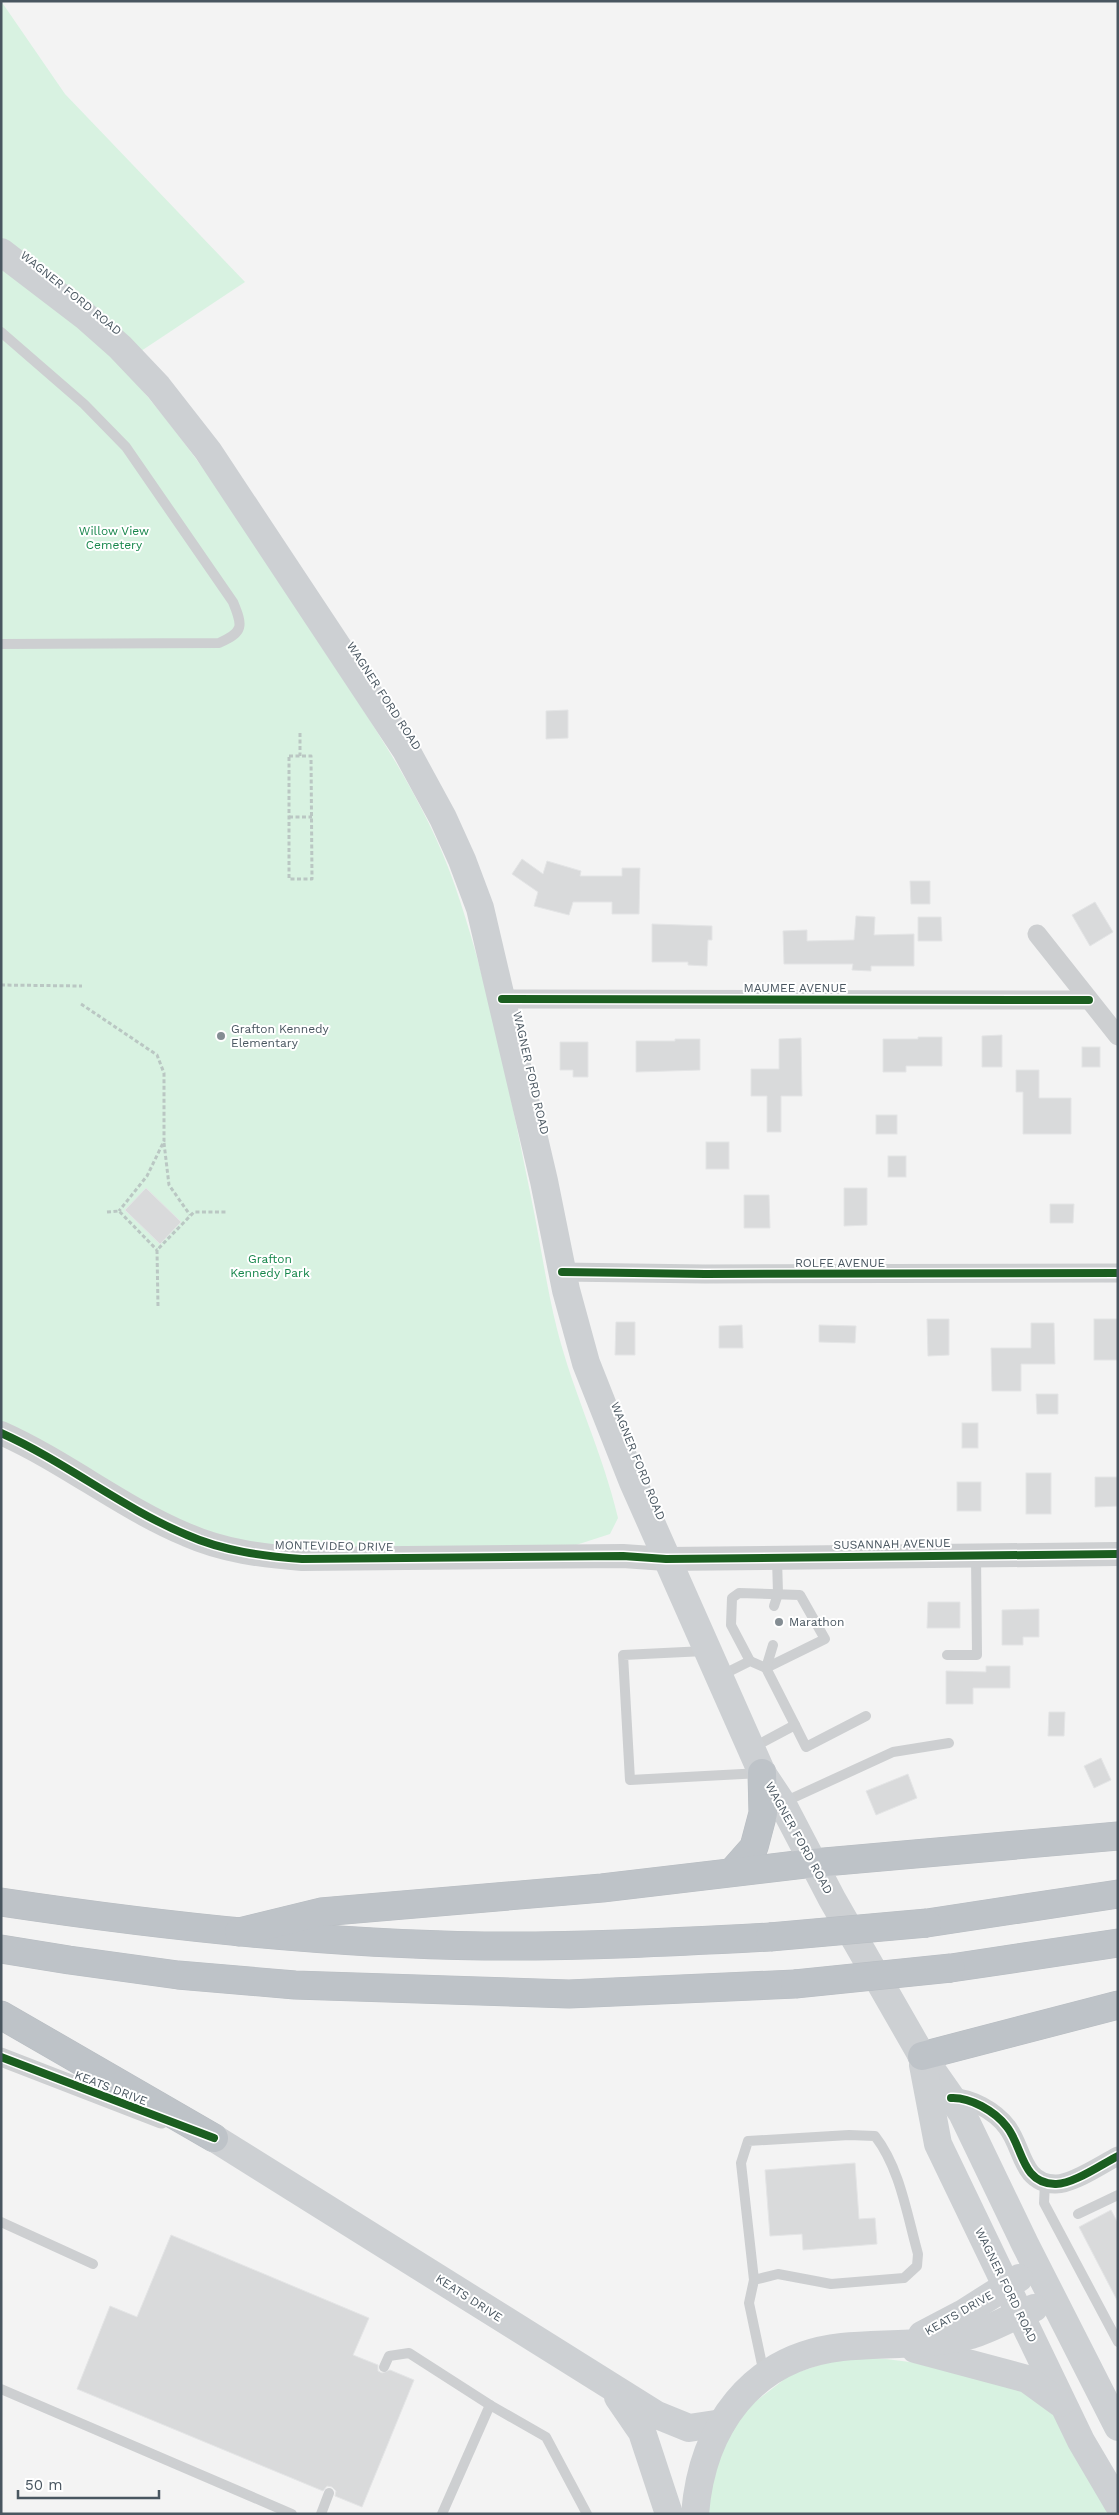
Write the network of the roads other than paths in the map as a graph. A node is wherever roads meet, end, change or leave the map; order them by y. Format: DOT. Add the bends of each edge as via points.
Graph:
graph roads {
  1 [pos="1,252"];
  2 [pos="1,332"];
  3 [pos="1,644"];
  4 [pos="1037,934"];
  5 [pos="502,999"];
  6 [pos="1089,1000"];
  7 [pos="1118,1036"];
  8 [pos="562,1272"];
  9 [pos="1118,1273"];
  10 [pos="1,1433"];
  11 [pos="976,1554"];
  12 [pos="1118,1554"];
  13 [pos="776,1557"];
  14 [pos="666,1559"];
  15 [pos="778,1594"];
  16 [pos="774,1606"];
  17 [pos="773,1645"];
  18 [pos="708,1651"];
  19 [pos="947,1655"];
  20 [pos="750,1661"];
  21 [pos="766,1668"];
  22 [pos="720,1676"];
  23 [pos="866,1716"];
  24 [pos="795,1725"];
  25 [pos="949,1743"];
  26 [pos="751,1748"];
  27 [pos="762,1773"];
  28 [pos="782,1803"];
  29 [pos="1118,1836"];
  30 [pos="813,1863"];
  31 [pos="732,1872"];
  32 [pos="1118,1894"];
  33 [pos="1,1902"];
  34 [pos="239,1932"];
  35 [pos="1118,1943"];
  36 [pos="1,1949"];
  37 [pos="1118,2005"];
  38 [pos="1,2016"];
  39 [pos="922,2056"];
  40 [pos="1,2057"];
  41 [pos="951,2098"];
  42 [pos="214,2138"];
  43 [pos="976,2142"];
  44 [pos="1118,2156"];
  45 [pos="1046,2182"];
  46 [pos="1118,2195"];
  47 [pos="1078,2214"];
  48 [pos="1,2222"];
  49 [pos="93,2264"];
  50 [pos="754,2280"];
  51 [pos="1012,2282"];
  52 [pos="1027,2311"];
  53 [pos="1118,2342"];
  54 [pos="897,2344"];
  55 [pos="384,2367"];
  56 [pos="764,2374"];
  57 [pos="1,2389"];
  58 [pos="613,2390"];
  59 [pos="490,2405"];
  60 [pos="1065,2408"];
  61 [pos="722,2423"];
  62 [pos="1118,2427"];
  63 [pos="1118,2445"];
  64 [pos="329,2494"];
  65 [pos="1118,2504"];
  66 [pos="292,2514"];
  67 [pos="321,2514"];
  68 [pos="442,2514"];
  69 [pos="587,2514"];
  70 [pos="669,2514"];
  71 [pos="695,2514"];
  1 -- 5 [label="main road, WAGNER FORD ROAD" via="120,347 208,451 258,524 406,750 443,818 480,908"];
  2 -- 3 [label="lane" via="84,404 126,447 233,602 240,628 235,636 219,643"];
  4 -- 6 [label="street"];
  5 -- 6 [label="street, MAUMEE AVENUE"];
  5 -- 8 [label="main road, WAGNER FORD ROAD"];
  6 -- 7 [label="street"];
  8 -- 9 [label="street, ROLFE AVENUE"];
  8 -- 14 [label="main road, WAGNER FORD ROAD" via="586,1363"];
  10 -- 14 [label="street, MONTEVIDEO DRIVE" via="72,1470 148,1517 188,1536 268,1556 302,1559 622,1556"];
  11 -- 12 [label="street, SUSANNAH AVENUE"];
  11 -- 13 [label="street, SUSANNAH AVENUE"];
  11 -- 19 [label="lane" via="978,1655"];
  13 -- 14 [label="street, SUSANNAH AVENUE"];
  13 -- 15 [label="lane"];
  14 -- 18 [label="main road, WAGNER FORD ROAD"];
  15 -- 16 [label="lane"];
  15 -- 20 [label="lane" via="739,1593 732,1598 731,1625"];
  15 -- 21 [label="lane" via="800,1594 825,1639"];
  17 -- 21 [label="lane"];
  18 -- 22 [label="main road, WAGNER FORD ROAD"];
  18 -- 27 [label="lane" via="623,1655 630,1780"];
  20 -- 21 [label="lane"];
  20 -- 22 [label="lane"];
  21 -- 24 [label="lane"];
  22 -- 26 [label="main road, WAGNER FORD ROAD"];
  23 -- 24 [label="lane" via="806,1747"];
  24 -- 26 [label="lane"];
  25 -- 28 [label="lane" via="893,1752"];
  26 -- 27 [label="main road, WAGNER FORD ROAD"];
  27 -- 28 [label="main road, WAGNER FORD ROAD"];
  27 -- 31 [label="highway" via="763,1813 754,1847"];
  28 -- 30 [label="main road, WAGNER FORD ROAD"];
  29 -- 30 [label="highway"];
  30 -- 31 [label="highway"];
  30 -- 39 [label="main road, WAGNER FORD ROAD"];
  31 -- 34 [label="highway" via="602,1888 321,1912"];
  32 -- 34 [label="highway, bridge" via="927,1923 770,1937 612,1944 483,1946"];
  33 -- 34 [label="highway" via="107,1918"];
  35 -- 36 [label="highway, bridge" via="951,1968 795,1984 569,1994 295,1985 178,1975"];
  37 -- 39 [label="highway"];
  38 -- 42 [label="highway"];
  39 -- 41 [label="main road, WAGNER FORD ROAD"];
  39 -- 51 [label="main road, WAGNER FORD ROAD" via="938,2144"];
  40 -- 42 [label="street, KEATS DRIVE"];
  41 -- 43 [label="main road, WAGNER FORD ROAD"];
  41 -- 45 [label="street" via="978,2104 996,2116 1008,2127 1030,2174"];
  42 -- 58 [label="main road, KEATS DRIVE"];
  43 -- 51 [label="main road" via="988,2216"];
  43 -- 62 [label="main road, WAGNER FORD ROAD"];
  44 -- 45 [label="street" via="1066,2183"];
  45 -- 53 [label="lane" via="1044,2204"];
  46 -- 47 [label="lane"];
  48 -- 49 [label="lane"];
  50 -- 50 [label="lane" via="778,2274 831,2284 904,2278 917,2266 918,2254 893,2168 875,2136 748,2142 741,2163"];
  50 -- 56 [label="lane" via="749,2303"];
  51 -- 52 [label="main road, WAGNER FORD ROAD"];
  51 -- 54 [label="main road, KEATS DRIVE" via="962,2314"];
  52 -- 54 [label="main road, KEATS DRIVE" via="972,2335 935,2342"];
  52 -- 60 [label="main road, WAGNER FORD ROAD"];
  52 -- 63 [label="main road" via="1083,2405"];
  54 -- 56 [label="main road, KEATS DRIVE" via="840,2347 791,2361"];
  54 -- 60 [label="main road" via="1027,2379"];
  55 -- 59 [label="lane" via="389,2356 409,2353"];
  56 -- 61 [label="main road, KEATS DRIVE"];
  57 -- 66 [label="lane"];
  58 -- 61 [label="main road, KEATS DRIVE" via="657,2415 690,2428"];
  58 -- 70 [label="main road" via="642,2432"];
  59 -- 68 [label="lane"];
  59 -- 69 [label="lane" via="546,2437"];
  60 -- 65 [label="main road, WAGNER FORD ROAD"];
  61 -- 71 [label="main road, KEATS DRIVE" via="700,2474"];
  64 -- 67 [label="lane"];
}
